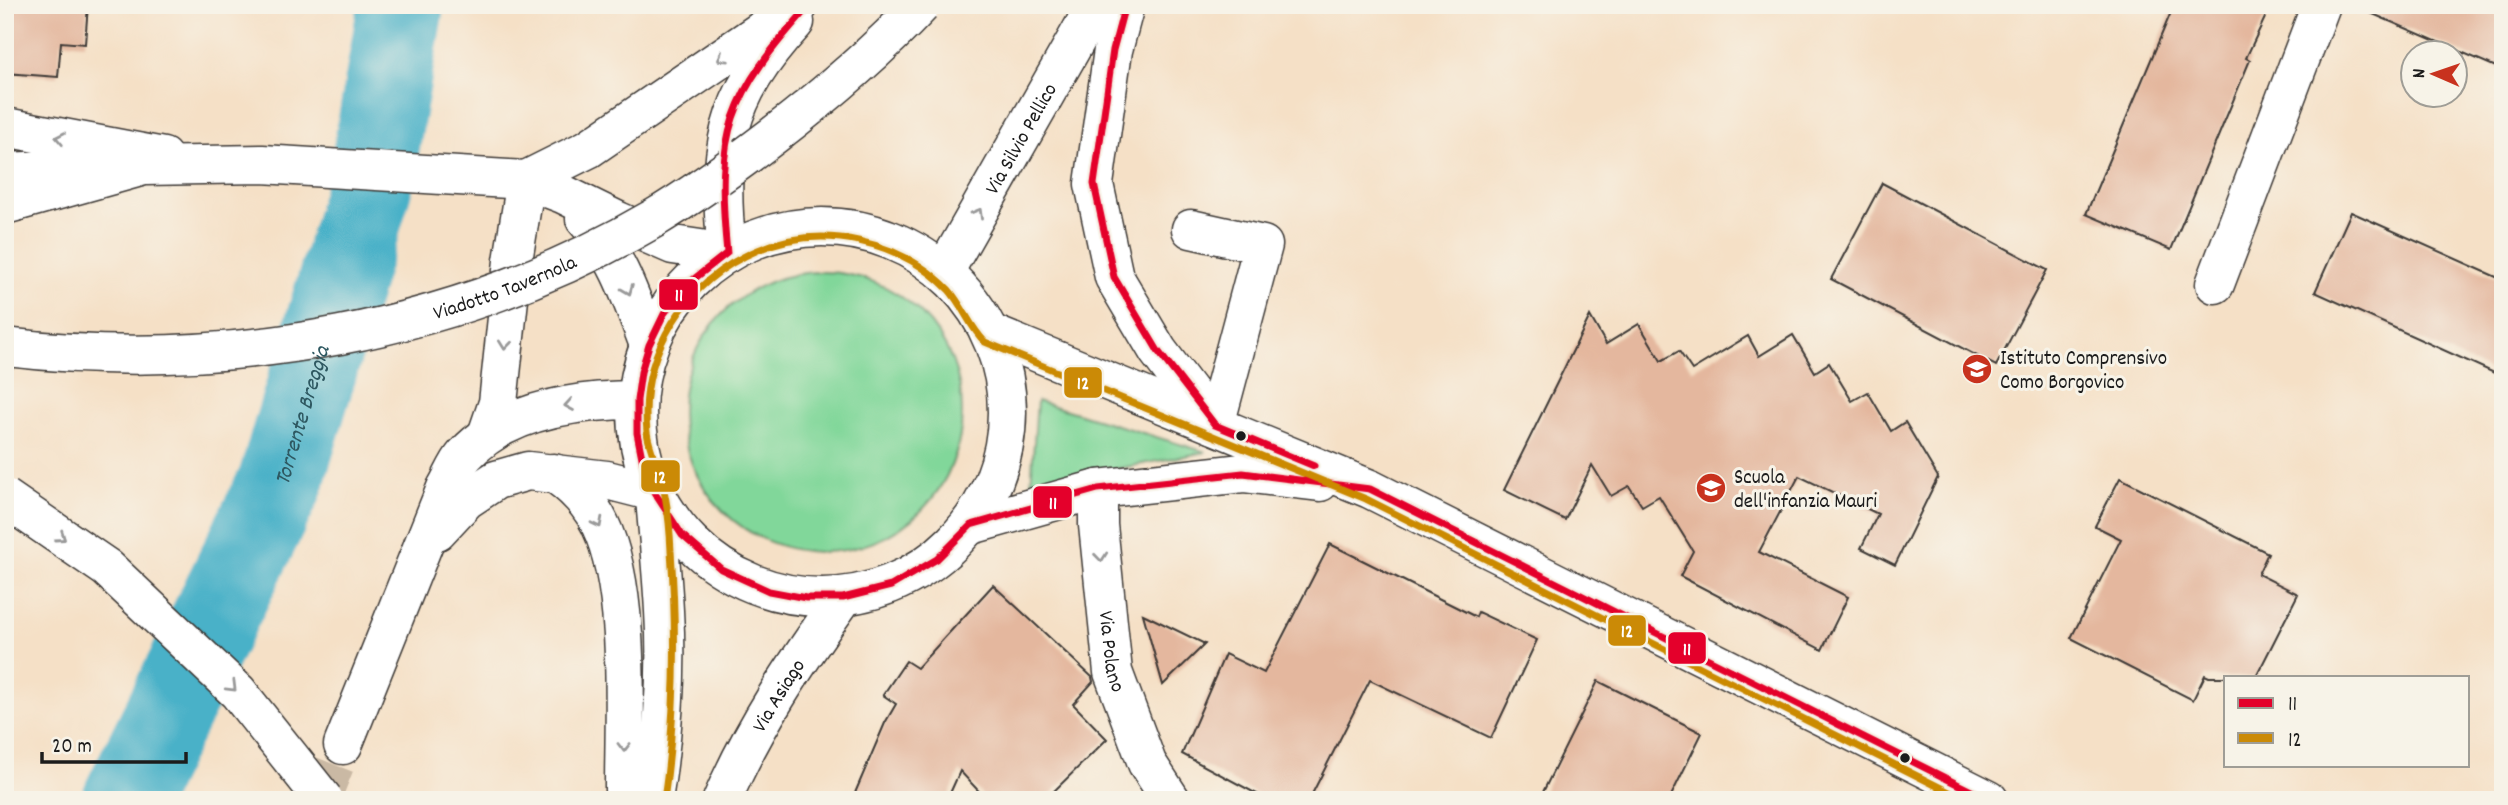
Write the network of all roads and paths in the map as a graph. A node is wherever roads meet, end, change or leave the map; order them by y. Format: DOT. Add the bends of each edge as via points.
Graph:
graph roads {
  1 [pos="799,5"];
  2 [pos="810,5"];
  3 [pos="921,5"];
  4 [pos="1096,5"];
  5 [pos="1125,5"];
  6 [pos="2321,5"];
  7 [pos="5,127"];
  8 [pos="200,164"];
  9 [pos="144,166"];
  10 [pos="5,172"];
  11 [pos="508,179"];
  12 [pos="563,194"];
  13 [pos="5,205"];
  14 [pos="1191,229"];
  15 [pos="727,253"];
  16 [pos="944,272"];
  17 [pos="2214,284"];
  18 [pos="990,333"];
  19 [pos="649,345"];
  20 [pos="5,347"];
  21 [pos="637,400"];
  22 [pos="1215,425"];
  23 [pos="487,435"];
  24 [pos="554,473"];
  25 [pos="1098,489"];
  26 [pos="1370,489"];
  27 [pos="654,492"];
  28 [pos="5,498"];
  29 [pos="971,524"];
  30 [pos="424,546"];
  31 [pos="843,598"];
  32 [pos="343,745"];
  33 [pos="324,800"];
  34 [pos="626,800"];
  35 [pos="653,800"];
  36 [pos="722,800"];
  37 [pos="1171,800"];
  38 [pos="1989,800"];
  1 -- 11 [label="main road, one-way" via="589,149"];
  2 -- 15 [label="main road" via="756,70 731,119 723,188"];
  3 -- 20 [label="main road, Viadotto Tavernola, bridge" via="812,106 699,188 583,255 467,302 332,337 266,348 124,356"];
  16 -- 4 [label="main road, Via Silvio Pellico, one-way"];
  5 -- 22 [label="main road" via="1113,50 1094,184 1114,277 1158,351"];
  6 -- 17 [label="main road"];
  8 -- 7 [label="main road, one-way"];
  8 -- 9 [label="main road"];
  8 -- 11 [label="main road" via="262,163"];
  9 -- 10 [label="main road"];
  9 -- 13 [label="main road"];
  11 -- 12 [label="main road"];
  11 -- 23 [label="main road, one-way" via="513,261 498,403"];
  12 -- 15 [label="main road" via="673,245"];
  12 -- 19 [label="main road, one-way" via="601,236 626,284"];
  14 -- 22 [label="main road" via="1263,245"];
  15 -- 16 [label="main road" via="765,235 820,226 872,232 911,248"];
  15 -- 19 [label="main road" via="685,286"];
  16 -- 18 [label="main road" via="970,300"];
  18 -- 22 [label="main road"];
  18 -- 29 [label="main road" via="1005,378 1007,432 994,484"];
  19 -- 21 [label="main road"];
  21 -- 23 [label="main road, one-way" via="554,408 527,415"];
  21 -- 27 [label="main road" via="637,433"];
  22 -- 26 [label="main road"];
  23 -- 30 [label="main road" via="463,457"];
  24 -- 27 [label="main road"];
  24 -- 30 [label="main road" via="528,471 496,481 466,500"];
  24 -- 34 [label="main road, one-way" via="590,508 613,562 621,616"];
  25 -- 26 [label="main road" via="1243,473"];
  25 -- 29 [label="main road"];
  25 -- 37 [label="main road, Via Polano, one-way" via="1113,672 1147,763"];
  26 -- 38 [label="main road"];
  27 -- 31 [label="main road" via="682,535 721,569 769,592"];
  27 -- 35 [label="main road" via="665,679"];
  28 -- 33 [label="main road, one-way, bridge" via="107,568 218,673"];
  29 -- 31 [label="main road" via="937,559 891,586"];
  30 -- 32 [label="main road"];
  31 -- 36 [label="main road, Via Asiago" via="773,701"];
}
